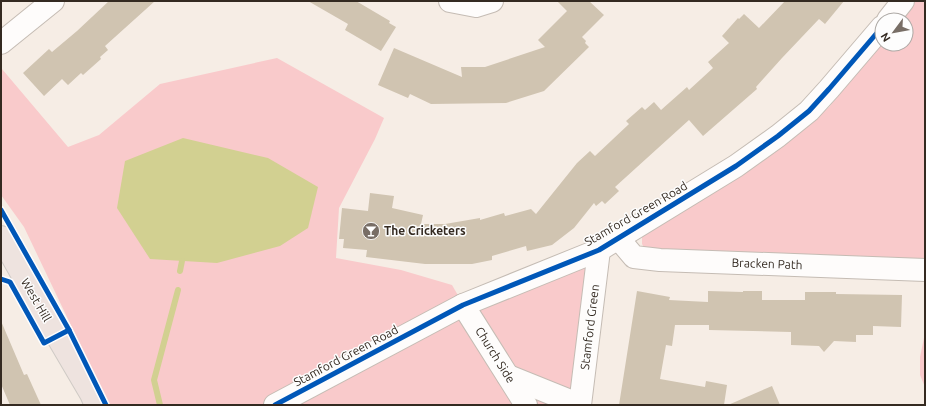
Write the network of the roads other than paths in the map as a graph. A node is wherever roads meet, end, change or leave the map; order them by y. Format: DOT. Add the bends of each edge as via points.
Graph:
graph roads {
  1 [pos="53,1"];
  2 [pos="450,1"];
  3 [pos="492,1"];
  4 [pos="903,1"];
  5 [pos="894,12"];
  6 [pos="874,36"];
  7 [pos="1,44"];
  8 [pos="618,238"];
  9 [pos="4,250"];
  10 [pos="599,250"];
  11 [pos="925,270"];
  12 [pos="463,305"];
  13 [pos="508,376"];
  14 [pos="96,405"];
  15 [pos="275,405"];
  16 [pos="526,405"];
  17 [pos="580,405"];
  1 -- 7 [label="street"];
  2 -- 3 [label="street" via="476,6"];
  4 -- 5 [label="street"];
  6 -- 8 [label="street, Stamford Green Road" via="809,111 778,136 736,166"];
  8 -- 10 [label="street, Stamford Green Road"];
  8 -- 11 [label="street, Bracken Path" via="634,256 660,260"];
  9 -- 14 [label="main road, West Hill"];
  10 -- 12 [label="street, Stamford Green Road"];
  10 -- 17 [label="street, Stamford Green"];
  12 -- 13 [label="street, Church Side"];
  12 -- 15 [label="street, Stamford Green Road"];
  13 -- 16 [label="street, Church Side"];
  13 -- 17 [label="street, Stamford Green"];
}
